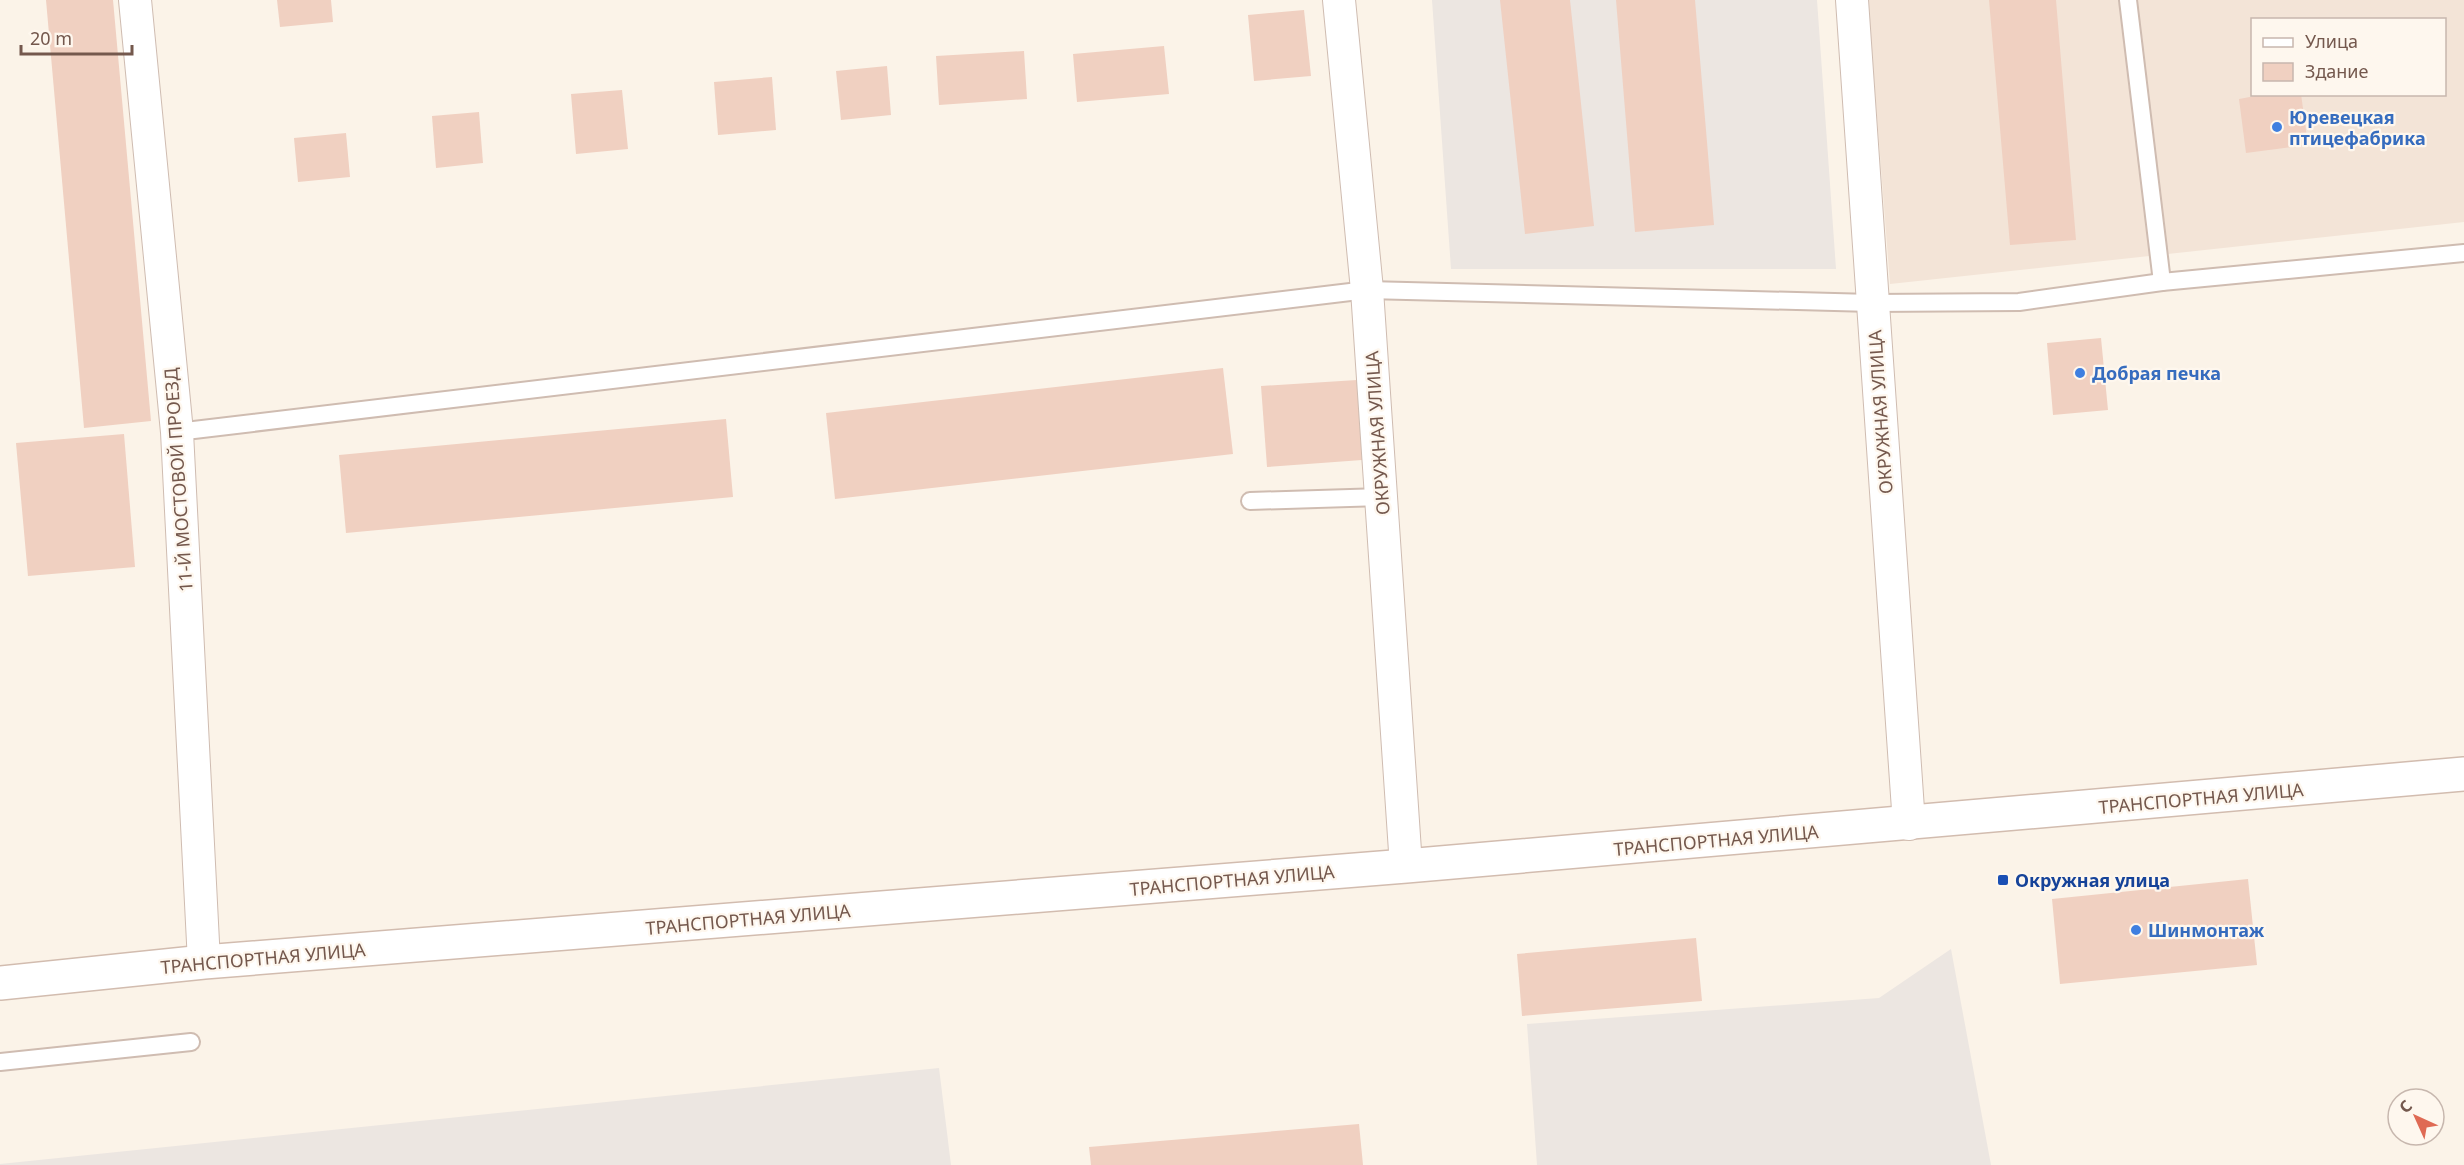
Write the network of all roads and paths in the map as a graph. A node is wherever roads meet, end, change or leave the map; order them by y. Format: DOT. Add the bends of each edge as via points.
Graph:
graph roads {
  1 [pos="135,0"];
  2 [pos="1340,0"];
  3 [pos="1852,0"];
  4 [pos="2128,0"];
  5 [pos="2464,253"];
  6 [pos="2162,282"];
  7 [pos="1367,290"];
  8 [pos="1872,303"];
  9 [pos="177,432"];
  10 [pos="1382,497"];
  11 [pos="1250,501"];
  12 [pos="2464,774"];
  13 [pos="1909,824"];
  14 [pos="1406,866"];
  15 [pos="204,962"];
  16 [pos="0,983"];
  17 [pos="191,1042"];
  18 [pos="0,1062"];
  1 -- 9 [label="street, 11-Й МОСТОВОЙ ПРОЕЗД"];
  2 -- 7 [label="street, ОКРУЖНАЯ УЛИЦА"];
  3 -- 8 [label="street, ОКРУЖНАЯ УЛИЦА"];
  4 -- 6 [label="lane"];
  5 -- 6 [label="lane"];
  6 -- 8 [label="lane" via="2019,302"];
  7 -- 8 [label="lane"];
  7 -- 9 [label="lane"];
  7 -- 10 [label="street, ОКРУЖНАЯ УЛИЦА"];
  8 -- 13 [label="street, ОКРУЖНАЯ УЛИЦА"];
  9 -- 15 [label="street, 11-Й МОСТОВОЙ ПРОЕЗД"];
  10 -- 11 [label="lane"];
  10 -- 14 [label="street, ОКРУЖНАЯ УЛИЦА"];
  12 -- 13 [label="street, ТРАНСПОРТНАЯ УЛИЦА"];
  13 -- 14 [label="street, ТРАНСПОРТНАЯ УЛИЦА"];
  14 -- 15 [label="street, ТРАНСПОРТНАЯ УЛИЦА"];
  15 -- 16 [label="street, ТРАНСПОРТНАЯ УЛИЦА"];
  17 -- 18 [label="lane"];
}
